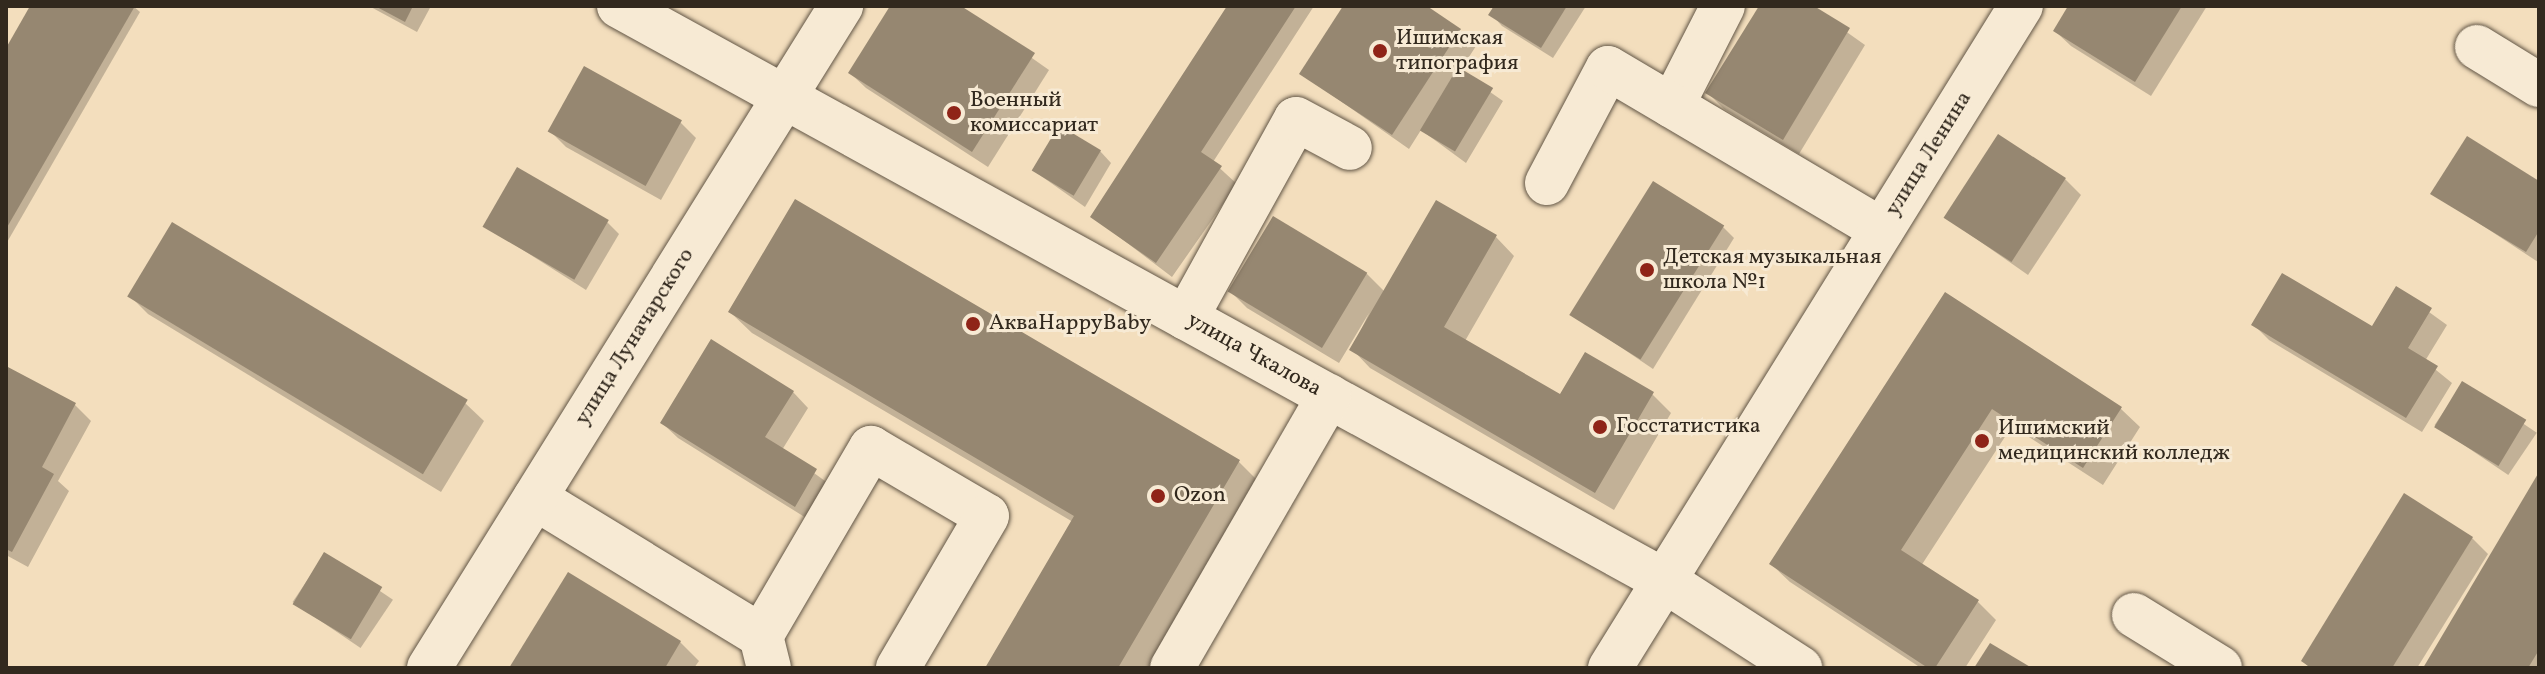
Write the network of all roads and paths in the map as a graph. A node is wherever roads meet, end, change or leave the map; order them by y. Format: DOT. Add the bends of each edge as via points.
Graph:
graph roads {
  1 [pos="619,6"];
  2 [pos="841,6"];
  3 [pos="1723,6"];
  4 [pos="2021,6"];
  5 [pos="2477,47"];
  6 [pos="2539,85"];
  7 [pos="783,98"];
  8 [pos="1672,106"];
  9 [pos="1350,148"];
  10 [pos="1547,183"];
  11 [pos="1882,230"];
  12 [pos="1186,318"];
  13 [pos="1329,396"];
  14 [pos="535,498"];
  15 [pos="1665,581"];
  16 [pos="2134,615"];
  17 [pos="765,652"];
  18 [pos="429,668"];
  19 [pos="898,668"];
  20 [pos="1172,668"];
  21 [pos="1610,668"];
  22 [pos="1800,668"];
  23 [pos="2220,668"];
  1 -- 7 [label="street, улица Чкалова"];
  2 -- 7 [label="street, улица Луначарского"];
  3 -- 8 [label="street"];
  4 -- 11 [label="street, улица Ленина"];
  5 -- 6 [label="street"];
  7 -- 12 [label="street, улица Чкалова"];
  7 -- 14 [label="street, улица Луначарского"];
  8 -- 10 [label="street" via="1608,68"];
  8 -- 11 [label="street"];
  9 -- 12 [label="street" via="1296,119"];
  11 -- 15 [label="street, улица Ленина"];
  12 -- 13 [label="street, улица Чкалова"];
  13 -- 15 [label="street, улица Чкалова"];
  13 -- 20 [label="street"];
  14 -- 17 [label="street"];
  14 -- 18 [label="street, улица Луначарского"];
  15 -- 21 [label="street, улица Ленина"];
  15 -- 22 [label="street, улица Чкалова"];
  16 -- 23 [label="street"];
  17 -- 19 [label="street" via="871,448 987,516"];
}
